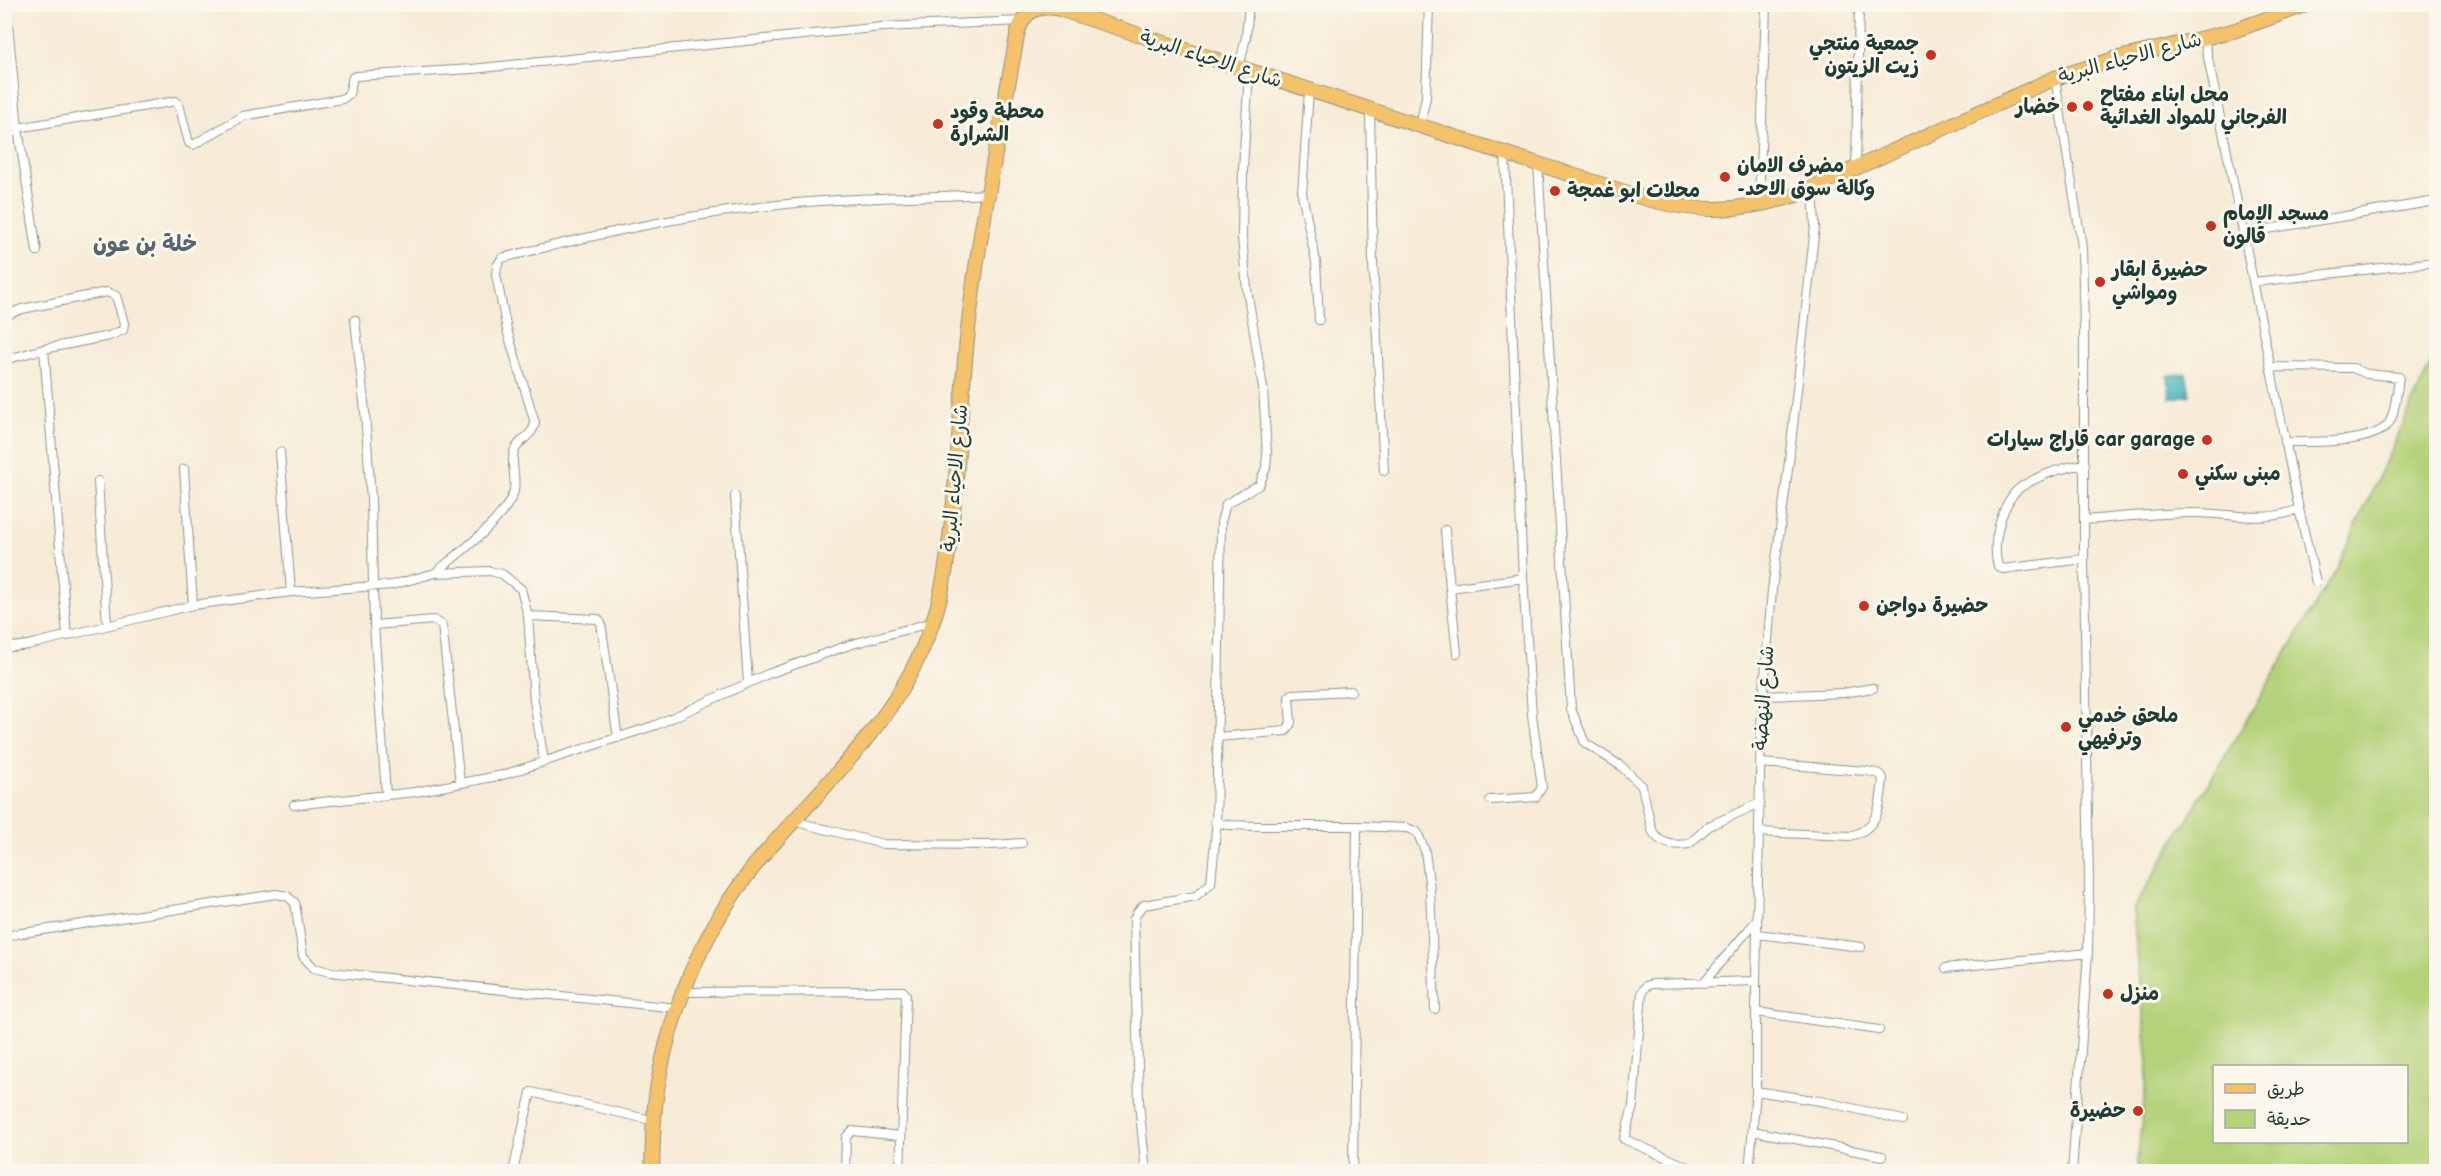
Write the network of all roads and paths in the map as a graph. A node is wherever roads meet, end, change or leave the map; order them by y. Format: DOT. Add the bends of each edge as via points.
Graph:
graph roads {
  1 [pos="6,4"];
  2 [pos="1249,4"];
  3 [pos="1430,4"];
  4 [pos="1766,4"];
  5 [pos="1859,4"];
  6 [pos="2308,4"];
  7 [pos="1056,6"];
  8 [pos="1032,7"];
  9 [pos="1022,21"];
  10 [pos="2204,38"];
  11 [pos="1244,70"];
  12 [pos="2055,78"];
  13 [pos="1309,91"];
  14 [pos="1370,111"];
  15 [pos="1420,126"];
  16 [pos="18,129"];
  17 [pos="1505,153"];
  18 [pos="1538,163"];
  19 [pos="1856,166"];
  20 [pos="1813,187"];
  21 [pos="987,194"];
  22 [pos="2436,201"];
  23 [pos="1759,205"];
  24 [pos="2244,233"];
  25 [pos="38,251"];
  26 [pos="2436,262"];
  27 [pos="2254,282"];
  28 [pos="4,316"];
  29 [pos="355,320"];
  30 [pos="1319,320"];
  31 [pos="44,349"];
  32 [pos="4,360"];
  33 [pos="2271,367"];
  34 [pos="2285,442"];
  35 [pos="280,452"];
  36 [pos="2085,464"];
  37 [pos="184,469"];
  38 [pos="1384,471"];
  39 [pos="98,481"];
  40 [pos="735,496"];
  41 [pos="2299,509"];
  42 [pos="2085,520"];
  43 [pos="1445,530"];
  44 [pos="2084,560"];
  45 [pos="435,573"];
  46 [pos="1523,578"];
  47 [pos="2316,582"];
  48 [pos="375,586"];
  49 [pos="1450,588"];
  50 [pos="291,592"];
  51 [pos="193,605"];
  52 [pos="528,616"];
  53 [pos="933,622"];
  54 [pos="107,625"];
  55 [pos="374,625"];
  56 [pos="67,636"];
  57 [pos="4,648"];
  58 [pos="1457,653"];
  59 [pos="748,683"];
  60 [pos="1873,688"];
  61 [pos="1351,691"];
  62 [pos="1764,696"];
  63 [pos="1218,737"];
  64 [pos="618,738"];
  65 [pos="544,761"];
  66 [pos="1760,763"];
  67 [pos="460,783"];
  68 [pos="386,795"];
  69 [pos="1490,800"];
  70 [pos="1760,803"];
  71 [pos="294,805"];
  72 [pos="793,821"];
  73 [pos="1215,822"];
  74 [pos="1357,826"];
  75 [pos="1760,832"];
  76 [pos="1022,843"];
  77 [pos="1757,921"];
  78 [pos="1757,934"];
  79 [pos="4,936"];
  80 [pos="1861,947"];
  81 [pos="2088,953"];
  82 [pos="1946,968"];
  83 [pos="1756,981"];
  84 [pos="1703,983"];
  85 [pos="684,992"];
  86 [pos="677,1008"];
  87 [pos="1435,1009"];
  88 [pos="1757,1012"];
  89 [pos="1879,1030"];
  90 [pos="1756,1091"];
  91 [pos="1903,1120"];
  92 [pos="655,1121"];
  93 [pos="1753,1131"];
  94 [pos="900,1136"];
  95 [pos="1882,1156"];
  96 [pos="513,1172"];
  97 [pos="652,1172"];
  98 [pos="845,1172"];
  99 [pos="900,1172"];
  100 [pos="1146,1172"];
  101 [pos="1353,1172"];
  102 [pos="1699,1172"];
  103 [pos="1749,1172"];
  104 [pos="2072,1172"];
  1 -- 16 [label="street"];
  2 -- 11 [label="street"];
  3 -- 15 [label="street" via="1426,97"];
  4 -- 23 [label="street"];
  5 -- 19 [label="street"];
  6 -- 10 [label="main road, شارع الاحياء البرية" via="2258,24"];
  7 -- 8 [label="main road, شارع الاحياء البرية"];
  7 -- 11 [label="main road, شارع الاحياء البرية"];
  8 -- 9 [label="main road, شارع الاحياء البرية"];
  9 -- 16 [label="street" via="882,27 472,69 356,76 349,94 342,99 243,116 193,145 189,143 176,101"];
  9 -- 21 [label="main road, شارع الاحياء البرية"];
  10 -- 12 [label="main road, شارع الاحياء البرية"];
  10 -- 24 [label="street"];
  11 -- 13 [label="main road, شارع الاحياء البرية"];
  11 -- 63 [label="street" via="1242,237 1263,388 1267,455 1259,485 1226,504 1221,522"];
  12 -- 19 [label="main road, شارع الاحياء البرية"];
  12 -- 36 [label="street" via="2082,247"];
  13 -- 14 [label="main road, شارع الاحياء البرية"];
  13 -- 30 [label="street" via="1302,194 1316,262"];
  14 -- 15 [label="main road, شارع الاحياء البرية"];
  14 -- 38 [label="street"];
  15 -- 17 [label="main road, شارع الاحياء البرية"];
  16 -- 25 [label="street"];
  17 -- 18 [label="main road, شارع الاحياء البرية"];
  17 -- 46 [label="street"];
  18 -- 23 [label="main road, شارع الاحياء البرية" via="1678,206 1712,210"];
  18 -- 70 [label="street" via="1571,710 1585,743 1621,766 1642,786 1655,837 1667,844 1689,844 1709,826"];
  19 -- 20 [label="main road, شارع الاحياء البرية"];
  20 -- 23 [label="main road, شارع الاحياء البرية"];
  20 -- 62 [label="street, شارع النهضة" via="1815,226 1772,590"];
  21 -- 45 [label="street" via="762,206 564,242 502,258 495,275 534,429 514,453 514,492 502,510"];
  21 -- 53 [label="main road, شارع الاحياء البرية" via="968,330 948,552"];
  22 -- 24 [label="street"];
  24 -- 27 [label="street"];
  26 -- 27 [label="street"];
  27 -- 33 [label="street"];
  28 -- 31 [label="street" via="106,292 116,296 123,330"];
  29 -- 48 [label="street" via="366,422"];
  31 -- 32 [label="street"];
  31 -- 56 [label="street"];
  33 -- 34 [label="street"];
  33 -- 34 [label="street" via="2353,368 2367,374 2399,377 2391,421 2382,431 2350,439"];
  34 -- 41 [label="street"];
  35 -- 50 [label="street"];
  36 -- 42 [label="street"];
  36 -- 44 [label="street" via="2067,466 2017,490 1997,530 1996,561 2003,569"];
  37 -- 51 [label="street"];
  39 -- 54 [label="street"];
  40 -- 59 [label="street"];
  41 -- 42 [label="street" via="2268,517 2193,513"];
  41 -- 47 [label="street"];
  42 -- 44 [label="street"];
  43 -- 49 [label="street"];
  44 -- 81 [label="street" via="2090,827"];
  45 -- 48 [label="street"];
  45 -- 52 [label="street" via="480,570 502,574 521,589"];
  46 -- 49 [label="street"];
  46 -- 69 [label="street" via="1532,715 1542,787 1536,796"];
  48 -- 50 [label="street"];
  48 -- 55 [label="street"];
  49 -- 58 [label="street"];
  50 -- 51 [label="street"];
  51 -- 54 [label="street"];
  52 -- 64 [label="street" via="598,619 602,623"];
  52 -- 65 [label="street" via="534,701"];
  53 -- 59 [label="street" via="849,645"];
  53 -- 72 [label="main road, شارع الاحياء البرية" via="909,679 891,707"];
  54 -- 56 [label="street"];
  55 -- 67 [label="street" via="434,620 442,625"];
  55 -- 68 [label="street"];
  56 -- 57 [label="street"];
  59 -- 64 [label="street"];
  60 -- 62 [label="street"];
  61 -- 63 [label="street" via="1292,694 1290,727 1286,730"];
  62 -- 66 [label="street, شارع النهضة"];
  63 -- 73 [label="street"];
  64 -- 65 [label="street"];
  65 -- 67 [label="street" via="503,775"];
  66 -- 70 [label="street, شارع النهضة"];
  66 -- 75 [label="street" via="1867,771 1883,778 1877,814 1871,826 1860,833 1850,836"];
  67 -- 68 [label="street"];
  68 -- 71 [label="street"];
  70 -- 75 [label="street, شارع النهضة"];
  72 -- 76 [label="street" via="883,844"];
  72 -- 85 [label="main road, شارع الاحياء البرية" via="751,870 715,922"];
  73 -- 74 [label="street" via="1247,826"];
  73 -- 100 [label="street" via="1213,872 1206,889 1196,896 1150,903 1134,919 1139,1102"];
  74 -- 87 [label="street" via="1412,829 1421,838 1430,890"];
  74 -- 101 [label="street"];
  75 -- 77 [label="street, شارع النهضة"];
  77 -- 78 [label="street, شارع النهضة"];
  77 -- 84 [label="street"];
  78 -- 80 [label="street"];
  78 -- 83 [label="street, شارع النهضة"];
  79 -- 86 [label="street" via="276,894 295,903 303,956 314,968"];
  81 -- 82 [label="street"];
  81 -- 104 [label="street"];
  83 -- 84 [label="street"];
  83 -- 88 [label="street, شارع النهضة"];
  84 -- 102 [label="street" via="1652,984 1642,992 1633,1107 1624,1139"];
  85 -- 86 [label="main road, شارع الاحياء البرية"];
  85 -- 94 [label="street" via="903,991 905,1074"];
  86 -- 92 [label="main road, شارع الاحياء البرية" via="659,1075"];
  88 -- 89 [label="street"];
  88 -- 90 [label="street, شارع النهضة"];
  90 -- 91 [label="street"];
  90 -- 93 [label="street, شارع النهضة"];
  92 -- 96 [label="street" via="531,1092"];
  92 -- 97 [label="main road, شارع الاحياء البرية"];
  93 -- 95 [label="street"];
  93 -- 103 [label="street, شارع النهضة"];
  94 -- 98 [label="street" via="852,1131 846,1137"];
  94 -- 99 [label="street"];
}
